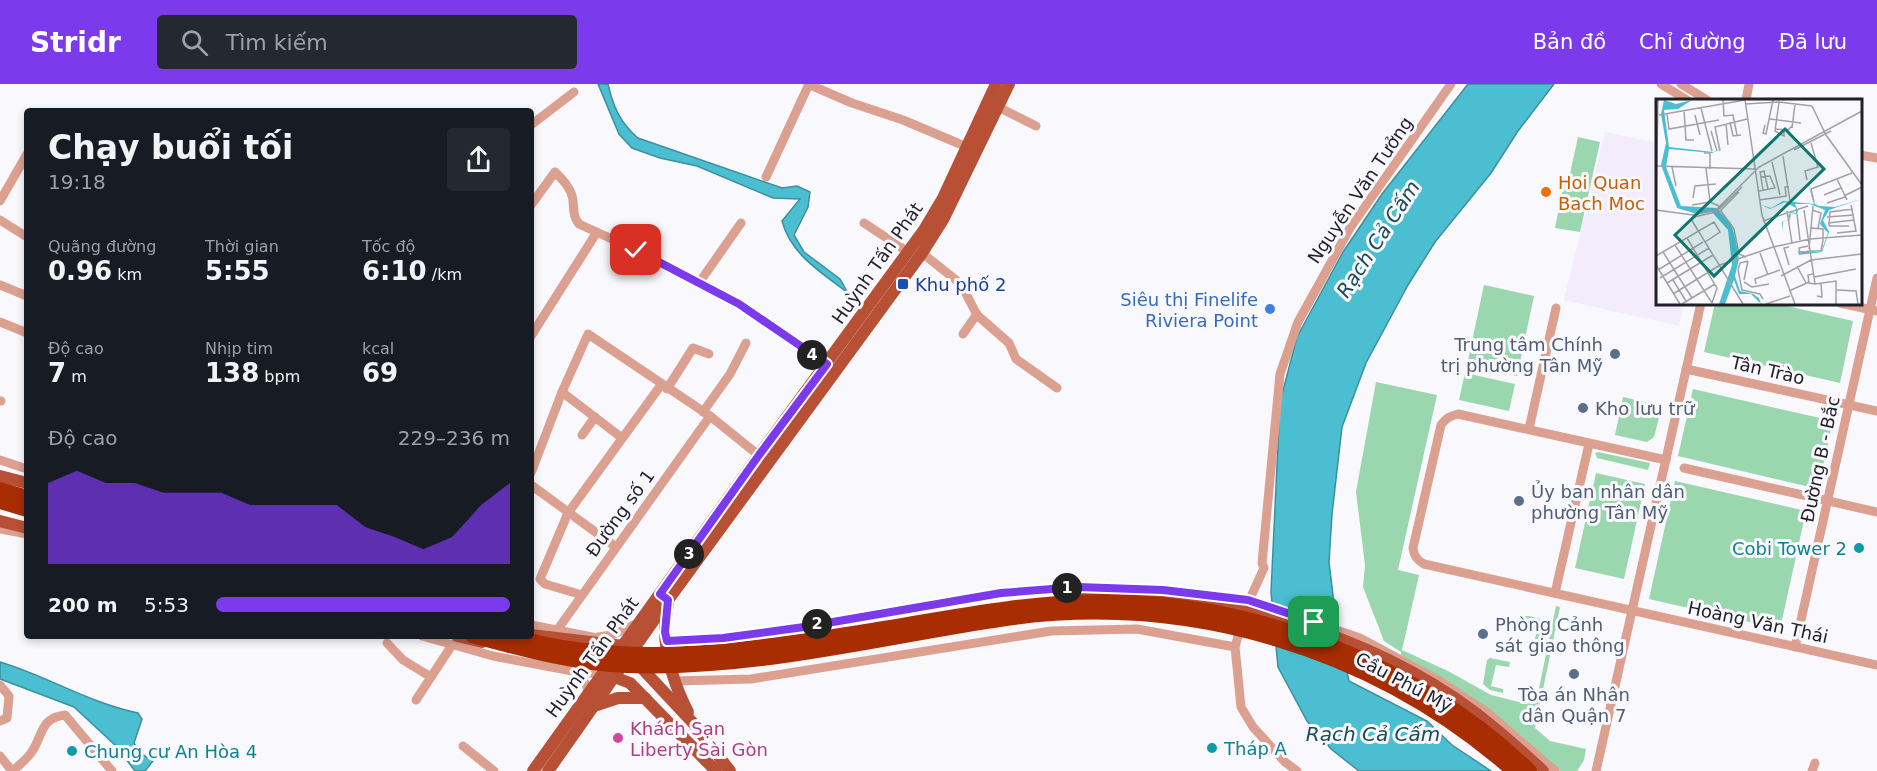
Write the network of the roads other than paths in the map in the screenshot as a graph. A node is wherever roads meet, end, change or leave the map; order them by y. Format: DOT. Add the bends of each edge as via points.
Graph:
graph roads {
  1 [pos="809,84"];
  2 [pos="996,84"];
  3 [pos="1009,84"];
  4 [pos="1451,84"];
  5 [pos="1661,84"];
  6 [pos="1681,84"];
  7 [pos="1749,84"];
  8 [pos="574,92"];
  9 [pos="1686,99"];
  10 [pos="1705,99"];
  11 [pos="1746,99"];
  12 [pos="998,107"];
  13 [pos="534,124"];
  14 [pos="1036,126"];
  15 [pos="973,143"];
  16 [pos="1862,154"];
  17 [pos="1877,158"];
  18 [pos="24,159"];
  19 [pos="766,177"];
  20 [pos="534,198"];
  21 [pos="0,201"];
  22 [pos="0,220"];
  23 [pos="741,223"];
  24 [pos="864,223"];
  25 [pos="597,232"];
  26 [pos="24,235"];
  27 [pos="908,252"];
  28 [pos="922,253"];
  29 [pos="1877,278"];
  30 [pos="699,283"];
  31 [pos="0,285"];
  32 [pos="24,295"];
  33 [pos="1701,304"];
  34 [pos="1844,304"];
  35 [pos="1556,308"];
  36 [pos="1873,311"];
  37 [pos="977,314"];
  38 [pos="0,322"];
  39 [pos="534,331"];
  40 [pos="24,332"];
  41 [pos="963,334"];
  42 [pos="746,343"];
  43 [pos="846,349"];
  44 [pos="709,354"];
  45 [pos="827,364"];
  46 [pos="1686,369"];
  47 [pos="664,387"];
  48 [pos="1058,388"];
  49 [pos="562,392"];
  50 [pos="1849,405"];
  51 [pos="1877,411"];
  52 [pos="706,414"];
  53 [pos="595,417"];
  54 [pos="1529,429"];
  55 [pos="582,435"];
  56 [pos="622,438"];
  57 [pos="1589,444"];
  58 [pos="764,459"];
  59 [pos="0,460"];
  60 [pos="1666,460"];
  61 [pos="534,465"];
  62 [pos="24,468"];
  63 [pos="1684,468"];
  64 [pos="0,476"];
  65 [pos="24,482"];
  66 [pos="0,483"];
  67 [pos="534,487"];
  68 [pos="0,489"];
  69 [pos="24,490"];
  70 [pos="24,495"];
  71 [pos="1828,501"];
  72 [pos="0,504"];
  73 [pos="24,511"];
  74 [pos="1877,512"];
  75 [pos="568,513"];
  76 [pos="0,521"];
  77 [pos="0,529"];
  78 [pos="24,529"];
  79 [pos="616,547"];
  80 [pos="1555,593"];
  81 [pos="582,595"];
  82 [pos="1250,596"];
  83 [pos="664,597"];
  84 [pos="1632,612"];
  85 [pos="640,622"];
  86 [pos="534,625"];
  87 [pos="558,629"];
  88 [pos="534,636"];
  89 [pos="598,638"];
  90 [pos="484,639"];
  91 [pos="525,639"];
  92 [pos="454,640"];
  93 [pos="667,641"];
  94 [pos="387,643"];
  95 [pos="1235,646"];
  96 [pos="1795,647"];
  97 [pos="624,653"];
  98 [pos="1877,665"];
  99 [pos="578,672"];
  100 [pos="608,675"];
  101 [pos="431,677"];
  102 [pos="674,681"];
  103 [pos="0,685"];
  104 [pos="645,698"];
  105 [pos="416,700"];
  106 [pos="590,701"];
  107 [pos="0,721"];
  108 [pos="694,724"];
  109 [pos="704,740"];
  110 [pos="463,746"];
  111 [pos="694,749"];
  112 [pos="0,756"];
  113 [pos="1285,762"];
  114 [pos="547,765"];
  115 [pos="13,771"];
  116 [pos="112,771"];
  117 [pos="494,771"];
  118 [pos="533,771"];
  119 [pos="716,771"];
  120 [pos="730,771"];
  121 [pos="1278,771"];
  122 [pos="1297,771"];
  123 [pos="1505,771"];
  124 [pos="1513,771"];
  125 [pos="1530,771"];
  126 [pos="1543,771"];
  127 [pos="1555,771"];
  128 [pos="1596,771"];
  1 -- 15 [label="street" via="852,103"];
  1 -- 19 [label="street"];
  2 -- 15 [label="main road, Huỳnh Tấn Phát"];
  3 -- 12 [label="main road, Huỳnh Tấn Phát"];
  4 -- 82 [label="street, Nguyễn Văn Tưởng" via="1350,228 1298,322 1280,374 1264,568"];
  5 -- 9 [label="street"];
  6 -- 10 [label="street"];
  7 -- 11 [label="street"];
  8 -- 13 [label="street"];
  12 -- 14 [label="street"];
  12 -- 15 [label="main road, Huỳnh Tấn Phát"];
  15 -- 27 [label="main road, Huỳnh Tấn Phát" via="936,212"];
  15 -- 28 [label="main road, Huỳnh Tấn Phát" via="944,218"];
  16 -- 17 [label="street"];
  18 -- 21 [label="street"];
  20 -- 25 [label="street" via="555,172 573,199 574,218"];
  22 -- 26 [label="street"];
  23 -- 30 [label="street"];
  24 -- 27 [label="street"];
  25 -- 30 [label="street"];
  25 -- 39 [label="street"];
  27 -- 43 [label="main road, Huỳnh Tấn Phát"];
  28 -- 37 [label="street" via="961,284"];
  28 -- 43 [label="main road, Huỳnh Tấn Phát"];
  29 -- 36 [label="street, Đường B - Bắc"];
  30 -- 45 [label="street" via="739,304"];
  31 -- 32 [label="street"];
  33 -- 46 [label="street"];
  34 -- 36 [label="street"];
  35 -- 54 [label="street"];
  36 -- 50 [label="street, Đường B - Bắc"];
  37 -- 41 [label="street"];
  37 -- 48 [label="street" via="1009,343 1016,359"];
  38 -- 40 [label="street"];
  42 -- 52 [label="street, Đường số 1"];
  43 -- 45 [label="main road, Huỳnh Tấn Phát"];
  43 -- 58 [label="main road, Huỳnh Tấn Phát"];
  44 -- 47 [label="street" via="693,348"];
  45 -- 58 [label="main road, Huỳnh Tấn Phát"];
  46 -- 50 [label="street, Tân Trào"];
  46 -- 60 [label="street"];
  47 -- 49 [label="street" via="588,334"];
  47 -- 52 [label="street"];
  47 -- 56 [label="street"];
  49 -- 53 [label="street"];
  49 -- 61 [label="street"];
  50 -- 51 [label="street, Tân Trào"];
  50 -- 71 [label="street, Đường B - Bắc"];
  52 -- 58 [label="street"];
  52 -- 79 [label="street, Đường số 1"];
  53 -- 55 [label="street"];
  53 -- 56 [label="street"];
  54 -- 57 [label="street"];
  54 -- 80 [label="street, Hoàng Văn Thái" via="1458,414 1445,419 1413,548 1424,564"];
  56 -- 75 [label="street"];
  57 -- 60 [label="street"];
  57 -- 80 [label="street"];
  58 -- 83 [label="main road, Huỳnh Tấn Phát"];
  59 -- 62 [label="street"];
  60 -- 84 [label="street"];
  63 -- 71 [label="street"];
  64 -- 65 [label="main road"];
  66 -- 69 [label="main road"];
  67 -- 75 [label="street"];
  68 -- 70 [label="highway"];
  71 -- 74 [label="street"];
  71 -- 96 [label="street, Đường B - Bắc"];
  72 -- 73 [label="highway"];
  75 -- 79 [label="street"];
  75 -- 81 [label="street" via="540,579"];
  76 -- 78 [label="main road"];
  77 -- 78 [label="street"];
  79 -- 81 [label="street, Đường số 1"];
  80 -- 84 [label="street, Hoàng Văn Thái"];
  81 -- 87 [label="street, Đường số 1"];
  82 -- 93 [label="street" via="1078,587 1001,593 723,638"];
  82 -- 95 [label="street, Nguyễn Văn Tưởng"];
  82 -- 127 [label="street" via="1360,638 1438,680 1488,713"];
  83 -- 85 [label="main road, Huỳnh Tấn Phát"];
  83 -- 93 [label="main road"];
  83 -- 97 [label="main road, Huỳnh Tấn Phát"];
  84 -- 96 [label="street, Hoàng Văn Thái"];
  84 -- 128 [label="street"];
  85 -- 89 [label="street"];
  85 -- 97 [label="main road, Huỳnh Tấn Phát"];
  86 -- 87 [label="street"];
  87 -- 89 [label="street"];
  88 -- 126 [label="main road, Cầu Phú Mỹ, bridge" via="683,648 751,643 1043,598 1106,594 1176,598 1264,613 1352,644 1419,677 1478,714"];
  89 -- 97 [label="street"];
  90 -- 124 [label="highway, Cầu Phú Mỹ, bridge" via="554,657 656,666 744,661 1025,617 1096,613 1166,616 1251,632 1348,665 1437,713"];
  91 -- 125 [label="highway, Cầu Phú Mỹ, bridge" via="579,649 682,654 760,648 1030,606 1106,601 1174,606 1266,624 1362,659 1455,711"];
  92 -- 99 [label="street" via="492,656"];
  92 -- 101 [label="street"];
  92 -- 123 [label="main road, Cầu Phú Mỹ, bridge" via="549,660 666,671 761,662 1024,619 1142,617 1189,622 1280,644 1371,681 1433,716"];
  93 -- 102 [label="main road"];
  94 -- 101 [label="street" via="403,660"];
  95 -- 102 [label="street" via="1137,629 1051,631 752,679"];
  95 -- 113 [label="street" via="1241,707 1253,727"];
  96 -- 98 [label="street, Hoàng Văn Thái"];
  97 -- 100 [label="main road, Huỳnh Tấn Phát"];
  97 -- 108 [label="main road"];
  99 -- 100 [label="street"];
  99 -- 106 [label="street" via="588,688"];
  100 -- 104 [label="main road" via="630,683"];
  100 -- 106 [label="main road, Huỳnh Tấn Phát"];
  101 -- 105 [label="street"];
  102 -- 108 [label="main road"];
  103 -- 107 [label="street" via="9,696 7,718"];
  104 -- 106 [label="main road"];
  104 -- 111 [label="main road"];
  106 -- 114 [label="main road, Huỳnh Tấn Phát"];
  108 -- 109 [label="main road"];
  109 -- 111 [label="main road"];
  109 -- 120 [label="main road"];
  110 -- 117 [label="street"];
  111 -- 119 [label="main road"];
  112 -- 115 [label="street"];
  113 -- 121 [label="street"];
  113 -- 122 [label="street"];
  114 -- 118 [label="main road, Huỳnh Tấn Phát"];
  115 -- 116 [label="street" via="36,745 42,727 56,716 65,715"];
}
